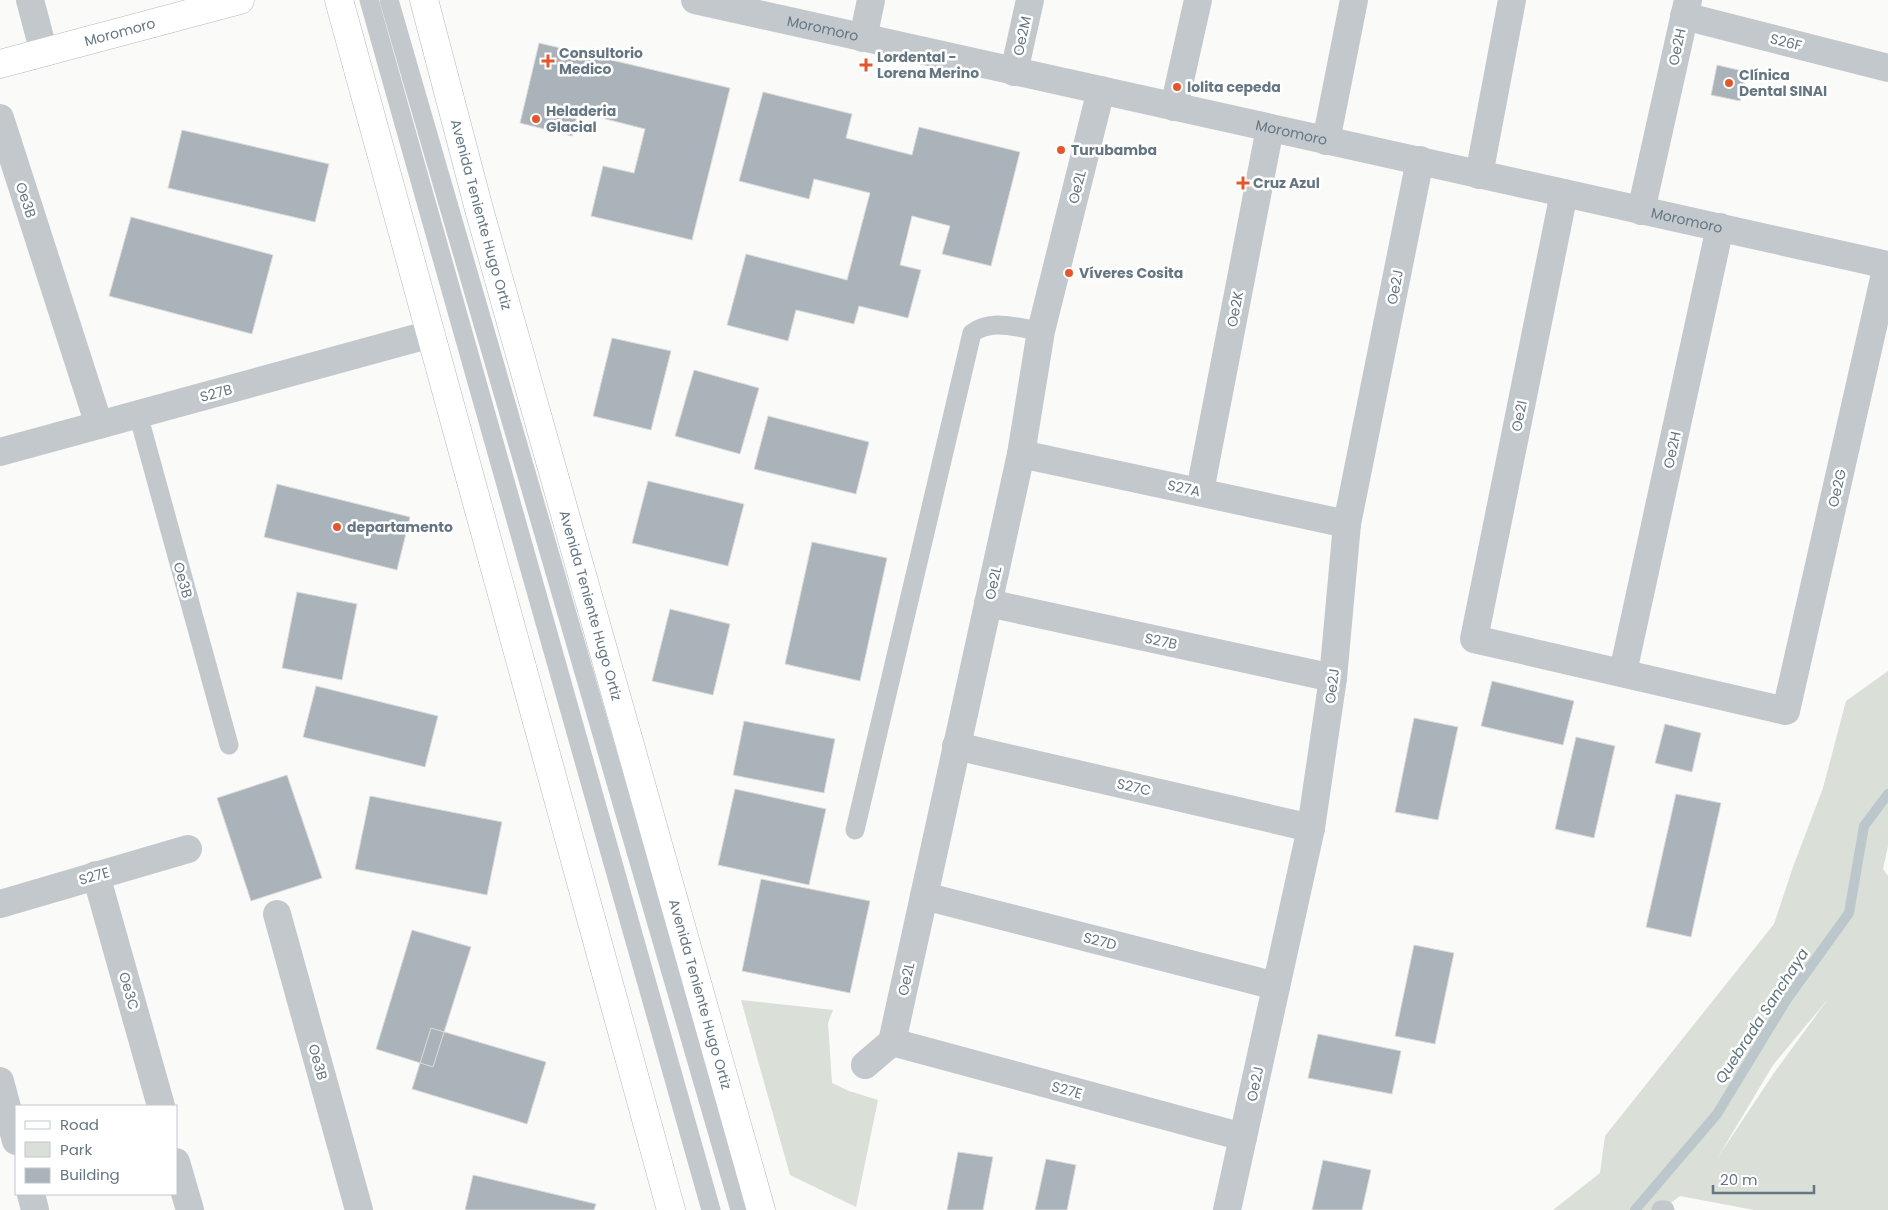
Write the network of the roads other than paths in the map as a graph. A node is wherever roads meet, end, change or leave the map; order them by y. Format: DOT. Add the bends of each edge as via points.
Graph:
graph roads {
  1 [pos="30,0"];
  2 [pos="240,0"];
  3 [pos="339,0"];
  4 [pos="369,0"];
  5 [pos="389,0"];
  6 [pos="424,0"];
  7 [pos="694,0"];
  8 [pos="870,0"];
  9 [pos="1030,0"];
  10 [pos="1198,0"];
  11 [pos="1354,0"];
  12 [pos="1512,0"];
  13 [pos="1686,8"];
  14 [pos="863,38"];
  15 [pos="44,53"];
  16 [pos="0,64"];
  17 [pos="1888,68"];
  18 [pos="1014,72"];
  19 [pos="1101,90"];
  20 [pos="1174,107"];
  21 [pos="0,118"];
  22 [pos="1270,128"];
  23 [pos="1326,140"];
  24 [pos="1420,160"];
  25 [pos="1479,174"];
  26 [pos="1564,193"];
  27 [pos="1641,211"];
  28 [pos="1720,227"];
  29 [pos="1888,265"];
  30 [pos="1041,331"];
  31 [pos="431,334"];
  32 [pos="138,414"];
  33 [pos="99,425"];
  34 [pos="0,452"];
  35 [pos="1021,454"];
  36 [pos="1200,491"];
  37 [pos="1347,524"];
  38 [pos="988,603"];
  39 [pos="1623,672"];
  40 [pos="1333,678"];
  41 [pos="229,745"];
  42 [pos="956,746"];
  43 [pos="1311,828"];
  44 [pos="855,830"];
  45 [pos="188,849"];
  46 [pos="96,876"];
  47 [pos="924,896"];
  48 [pos="0,904"];
  49 [pos="277,914"];
  50 [pos="1276,986"];
  51 [pos="892,1042"];
  52 [pos="865,1065"];
  53 [pos="0,1081"];
  54 [pos="161,1105"];
  55 [pos="15,1137"];
  56 [pos="1243,1137"];
  57 [pos="178,1169"];
  58 [pos="31,1195"];
  59 [pos="35,1210"];
  60 [pos="190,1210"];
  61 [pos="359,1210"];
  62 [pos="671,1210"];
  63 [pos="711,1210"];
  64 [pos="740,1210"];
  65 [pos="761,1210"];
  66 [pos="1227,1210"];
  67 [pos="1661,1210"];
  68 [pos="1665,1210"];
  1 -- 15 [label="street"];
  2 -- 15 [label="main road, Moromoro"];
  3 -- 31 [label="main road"];
  4 -- 63 [label="lane"];
  5 -- 64 [label="lane"];
  6 -- 65 [label="main road, Avenida Teniente Hugo Ortiz" via="481,218"];
  7 -- 14 [label="street, Moromoro"];
  8 -- 14 [label="street"];
  9 -- 18 [label="street, Oe2M"];
  10 -- 20 [label="street"];
  11 -- 23 [label="street"];
  12 -- 25 [label="street"];
  13 -- 17 [label="street, S26F"];
  13 -- 27 [label="street, Oe2H"];
  14 -- 18 [label="street, Moromoro"];
  15 -- 16 [label="main road, Moromoro"];
  18 -- 19 [label="street, Moromoro"];
  19 -- 20 [label="street, Moromoro"];
  19 -- 30 [label="street, Oe2L"];
  20 -- 22 [label="street, Moromoro"];
  21 -- 33 [label="street, Oe3B"];
  22 -- 23 [label="street, Moromoro"];
  22 -- 36 [label="street, Oe2K"];
  23 -- 24 [label="street, Moromoro"];
  24 -- 25 [label="street, Moromoro"];
  24 -- 37 [label="street, Oe2J"];
  25 -- 26 [label="street, Moromoro"];
  26 -- 27 [label="street, Moromoro"];
  26 -- 39 [label="street, Oe2I" via="1474,639"];
  27 -- 28 [label="street, Moromoro"];
  28 -- 29 [label="street, Moromoro"];
  28 -- 39 [label="street, Oe2H"];
  29 -- 39 [label="street, Oe2G" via="1786,711"];
  30 -- 35 [label="street, Oe2L"];
  30 -- 44 [label="lane" via="991,324 972,333"];
  31 -- 32 [label="street, S27B"];
  31 -- 62 [label="main road"];
  32 -- 33 [label="street, S27B"];
  32 -- 41 [label="lane, Oe3B"];
  33 -- 34 [label="street, S27B"];
  35 -- 36 [label="street, S27A"];
  35 -- 38 [label="street, Oe2L"];
  36 -- 37 [label="street, S27A"];
  37 -- 40 [label="street, Oe2J"];
  38 -- 40 [label="street, S27B"];
  38 -- 42 [label="street, Oe2L"];
  40 -- 43 [label="street, Oe2J"];
  42 -- 43 [label="street, S27C"];
  42 -- 47 [label="street, Oe2L"];
  43 -- 50 [label="street, Oe2J"];
  45 -- 46 [label="street, S27E"];
  46 -- 48 [label="street, S27E"];
  46 -- 54 [label="street, Oe3C"];
  47 -- 50 [label="street, S27D"];
  47 -- 51 [label="street, Oe2L"];
  49 -- 61 [label="street, Oe3B"];
  50 -- 56 [label="street, Oe2J"];
  51 -- 52 [label="street"];
  51 -- 56 [label="street, S27E"];
  53 -- 55 [label="street"];
  56 -- 66 [label="street, Oe2J"];
  57 -- 60 [label="street"];
  58 -- 59 [label="street"];
  67 -- 68 [label="lane"];
}
